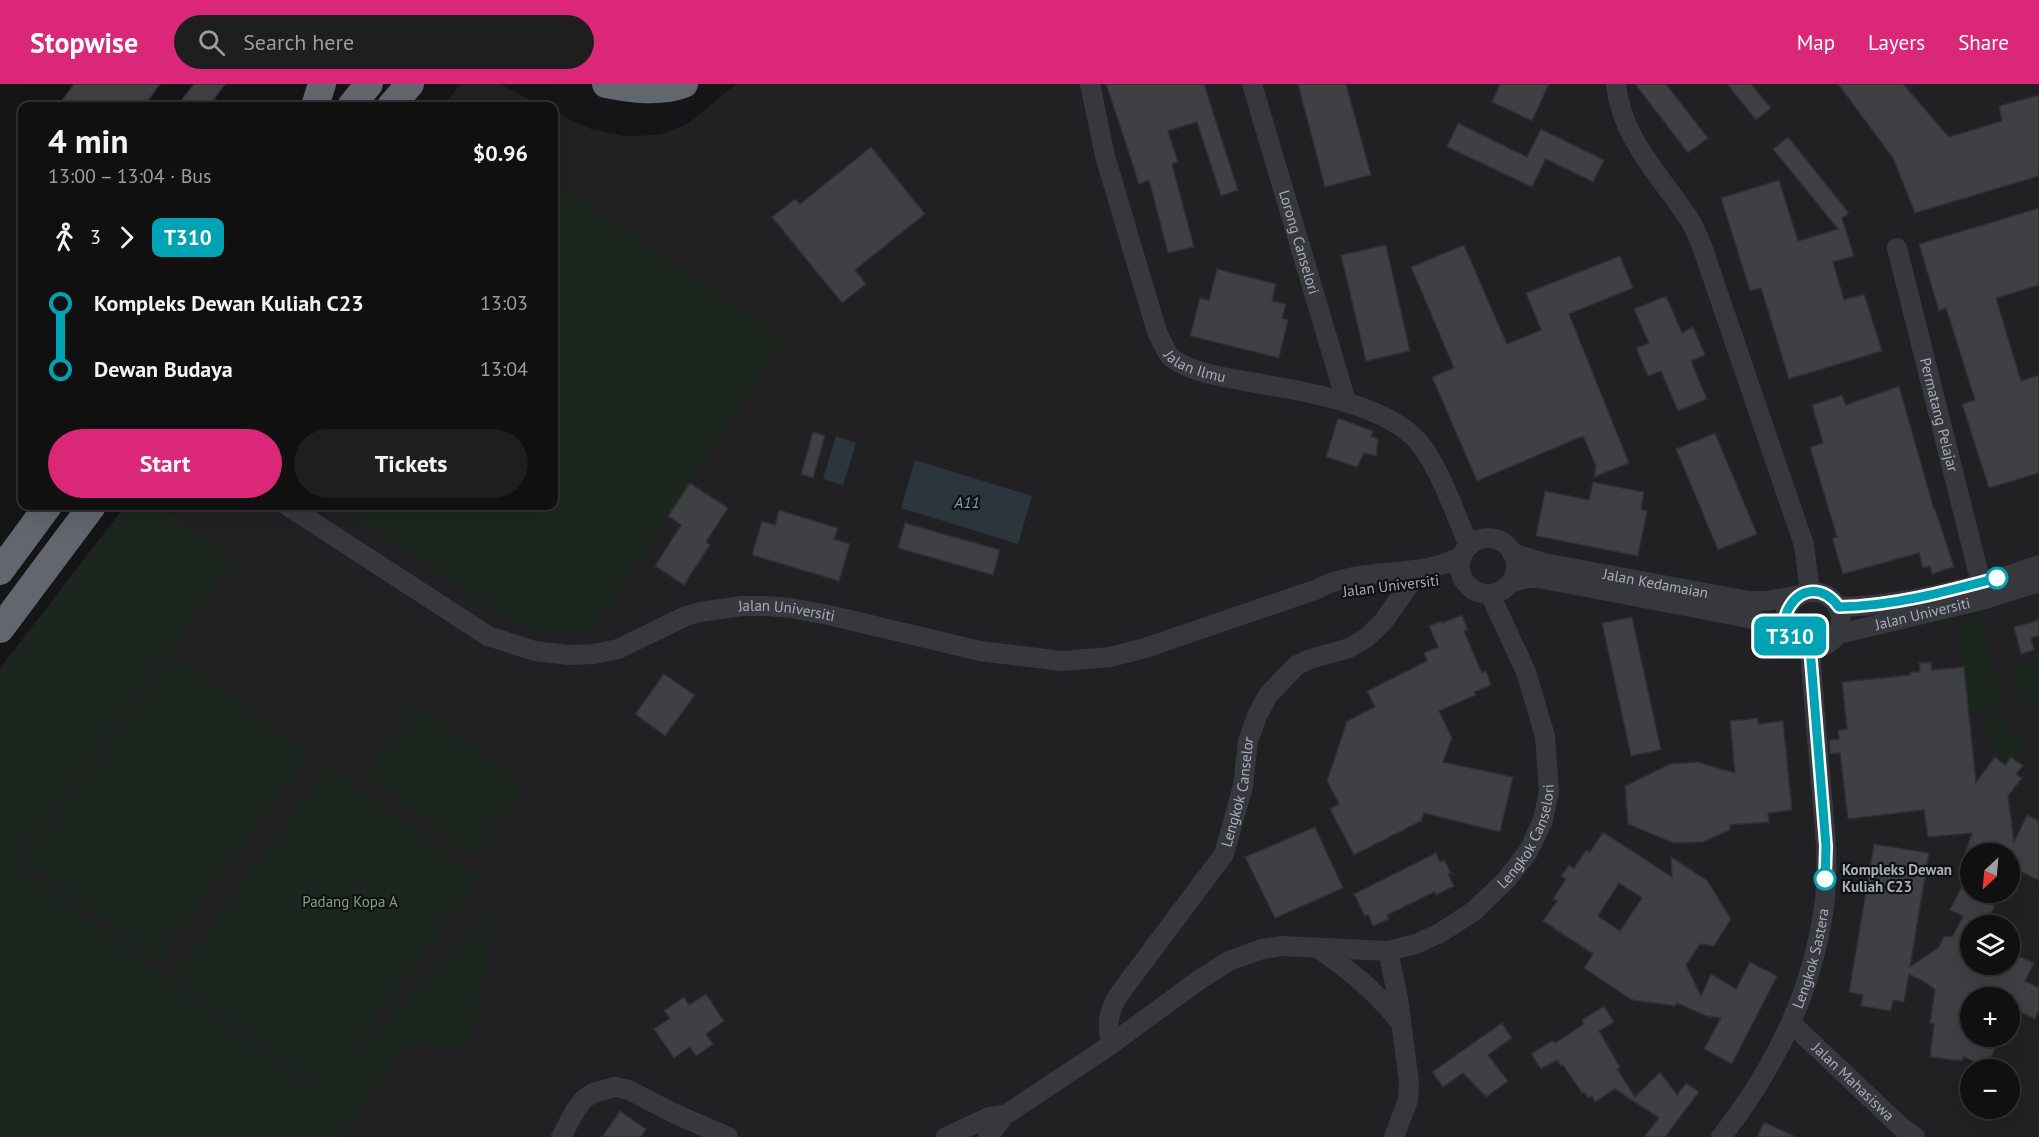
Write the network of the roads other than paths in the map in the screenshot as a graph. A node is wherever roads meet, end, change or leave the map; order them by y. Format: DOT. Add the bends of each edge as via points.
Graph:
graph roads {
  1 [pos="322,84"];
  2 [pos="369,84"];
  3 [pos="410,84"];
  4 [pos="606,84"];
  5 [pos="684,84"];
  6 [pos="1090,84"];
  7 [pos="1252,84"];
  8 [pos="1616,84"];
  9 [pos="316,102"];
  10 [pos="354,102"];
  11 [pos="394,102"];
  12 [pos="1896,248"];
  13 [pos="1346,401"];
  14 [pos="45,510"];
  15 [pos="89,510"];
  16 [pos="289,510"];
  17 [pos="1472,547"];
  18 [pos="1512,553"];
  19 [pos="2039,566"];
  20 [pos="0,571"];
  21 [pos="1412,581"];
  22 [pos="1511,582"];
  23 [pos="2039,582"];
  24 [pos="1981,583"];
  25 [pos="1467,585"];
  26 [pos="1315,590"];
  27 [pos="1805,593"];
  28 [pos="1490,594"];
  29 [pos="1839,607"];
  30 [pos="0,629"];
  31 [pos="1839,634"];
  32 [pos="1789,635"];
  33 [pos="1810,648"];
  34 [pos="1318,948"];
  35 [pos="1388,951"];
  36 [pos="1400,1023"];
  37 [pos="1792,1024"];
  38 [pos="1111,1044"];
  39 [pos="1005,1115"];
  40 [pos="561,1137"];
  41 [pos="728,1137"];
  42 [pos="946,1137"];
  43 [pos="988,1137"];
  44 [pos="1394,1137"];
  45 [pos="1721,1137"];
  46 [pos="1915,1137"];
  1 -- 9 [label="highway"];
  2 -- 10 [label="highway"];
  3 -- 11 [label="highway"];
  4 -- 5 [label="highway" via="660,89"];
  6 -- 13 [label="street, Jalan Ilmu" via="1105,156 1157,332 1171,356 1191,368 1218,376"];
  7 -- 13 [label="street, Lorong Canselori"];
  8 -- 27 [label="street" via="1625,122 1690,220 1703,249 1804,544"];
  12 -- 24 [label="street, Permatang Pelajar"];
  13 -- 17 [label="street, Jalan Ilmu" via="1412,435 1427,452"];
  14 -- 20 [label="highway"];
  15 -- 30 [label="highway"];
  16 -- 26 [label="street, Jalan Universiti" via="488,636 535,651 569,655 618,650 700,612 768,606 833,616 980,651 1062,661 1110,657"];
  17 -- 18 [label="street" via="1502,542"];
  17 -- 25 [label="street" via="1460,566"];
  17 -- 26 [label="street, Jalan Universiti" via="1442,566 1329,582"];
  18 -- 22 [label="street" via="1516,562"];
  18 -- 27 [label="street, Jalan Kedamaian" via="1544,563 1749,601"];
  19 -- 24 [label="street, Jalan Universiti"];
  21 -- 25 [label="street, Jalan Universiti" via="1455,580"];
  21 -- 26 [label="street, Jalan Universiti" via="1327,594"];
  21 -- 38 [label="street, Lengkok Canselor" via="1383,622 1366,638 1297,665 1268,695 1248,741 1243,786 1224,854 1117,997 1107,1024"];
  22 -- 28 [label="street"];
  22 -- 32 [label="street, Jalan Kedamaian" via="1539,579 1748,618"];
  23 -- 31 [label="street, Jalan Universiti"];
  24 -- 29 [label="street, Jalan Universiti" via="1925,598"];
  25 -- 28 [label="street" via="1474,591"];
  27 -- 29 [label="street" via="1828,596"];
  27 -- 32 [label="street" via="1792,601 1785,617"];
  28 -- 35 [label="street, Lengkok Canselori" via="1526,672 1545,736 1549,791 1543,820 1528,852 1507,879 1474,910 1440,933"];
  29 -- 31 [label="street"];
  31 -- 33 [label="street" via="1823,647"];
  32 -- 33 [label="street" via="1794,642"];
  33 -- 37 [label="street, Lengkok Sastera" via="1826,846 1825,897 1818,938"];
  34 -- 35 [label="street, Lengkok Canselori"];
  34 -- 36 [label="street" via="1367,984"];
  34 -- 38 [label="street, Lengkok Canselori" via="1282,946 1229,961"];
  35 -- 36 [label="street"];
  36 -- 44 [label="street" via="1409,1082 1408,1100"];
  37 -- 45 [label="street, Lengkok Sastera" via="1766,1072"];
  37 -- 46 [label="street, Jalan Mahasiswa"];
  38 -- 39 [label="street, Lengkok Canselori"];
  39 -- 42 [label="street" via="989,1117"];
  39 -- 43 [label="street"];
  40 -- 41 [label="street" via="584,1099 615,1087"];
}
